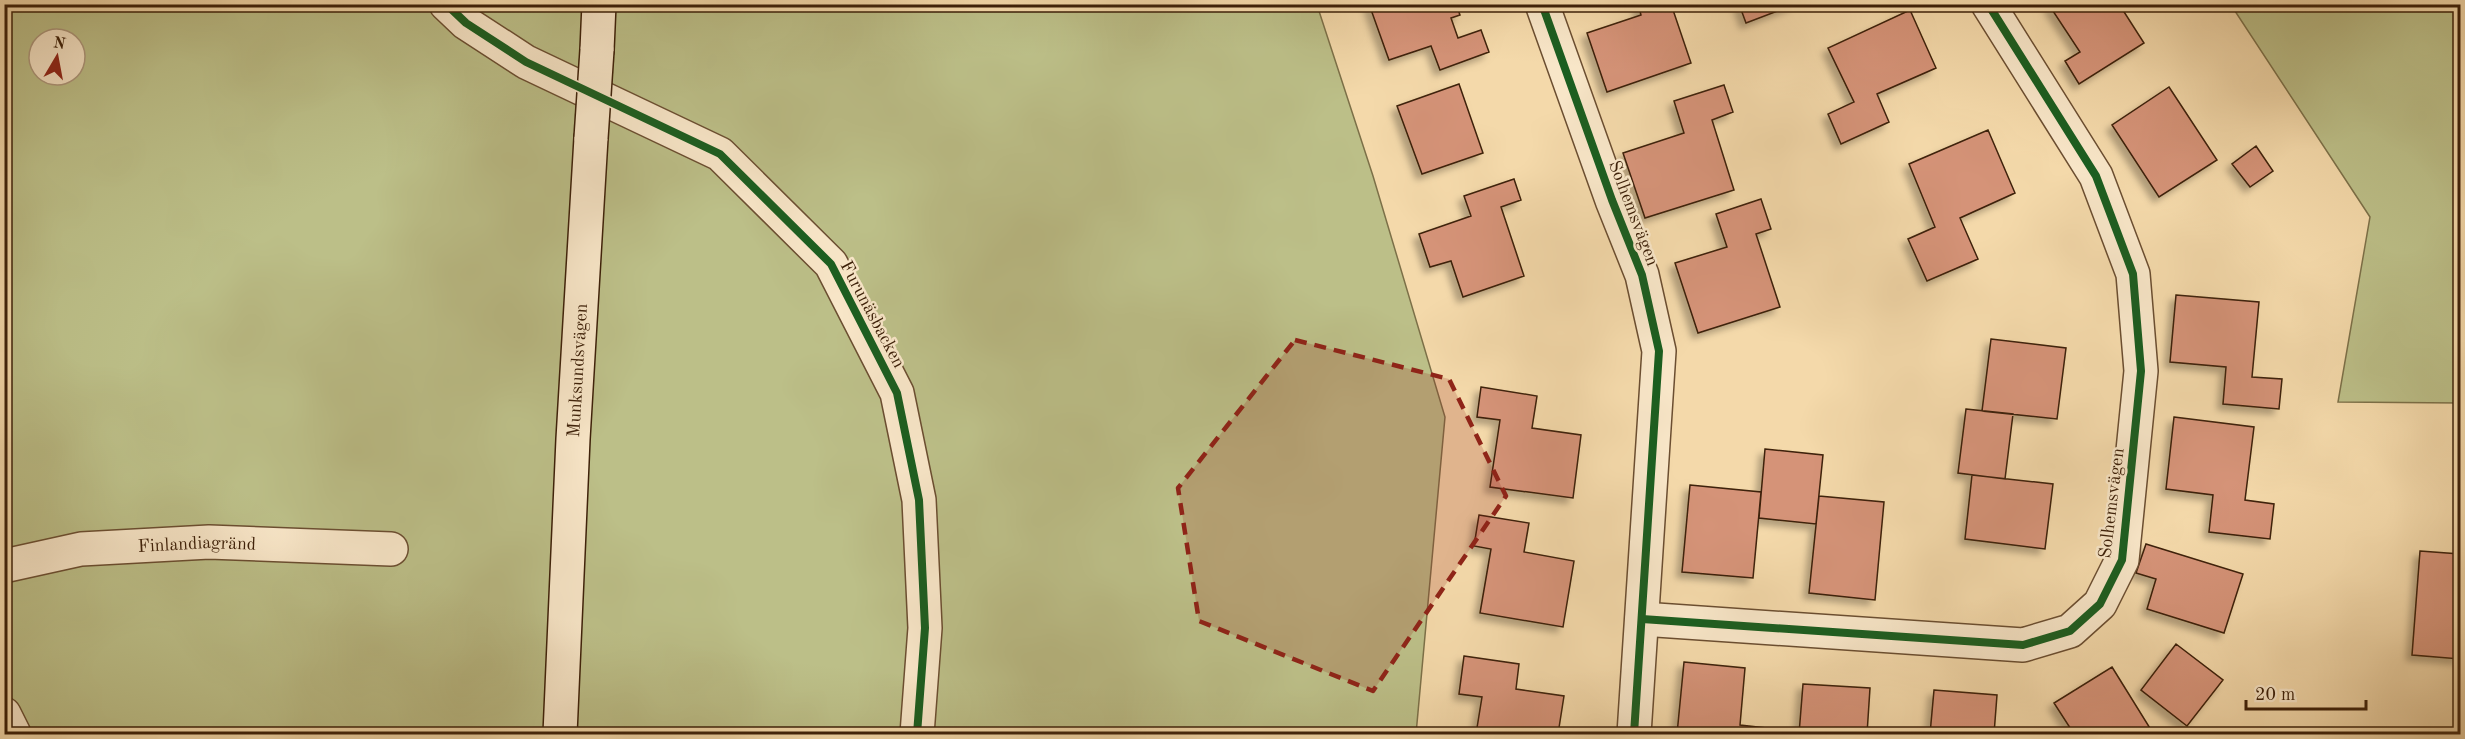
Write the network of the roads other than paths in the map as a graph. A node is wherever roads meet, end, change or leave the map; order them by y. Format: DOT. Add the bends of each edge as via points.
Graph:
graph roads {
  1 [pos="446,4"];
  2 [pos="600,4"];
  3 [pos="1542,4"];
  4 [pos="1988,4"];
  5 [pos="391,549"];
  6 [pos="4,566"];
  7 [pos="1642,619"];
  8 [pos="4,714"];
  9 [pos="14,735"];
  10 [pos="560,735"];
  11 [pos="917,735"];
  12 [pos="1634,735"];
  1 -- 11 [label="street, Furunäsbacken" via="466,23 526,62 720,154 831,264 897,393 920,500 925,628"];
  2 -- 10 [label="street, Munksundsvägen, bridge" via="573,439"];
  3 -- 7 [label="street, Solhemsvägen" via="1642,275 1659,351"];
  4 -- 7 [label="street, Solhemsvägen" via="2096,176 2133,274 2141,371 2122,560 2100,604 2070,631 2023,645"];
  5 -- 6 [label="street, Finlandiagränd" via="208,542 81,549"];
  7 -- 12 [label="street, Solhemsvägen"];
  8 -- 9 [label="street"];
}
